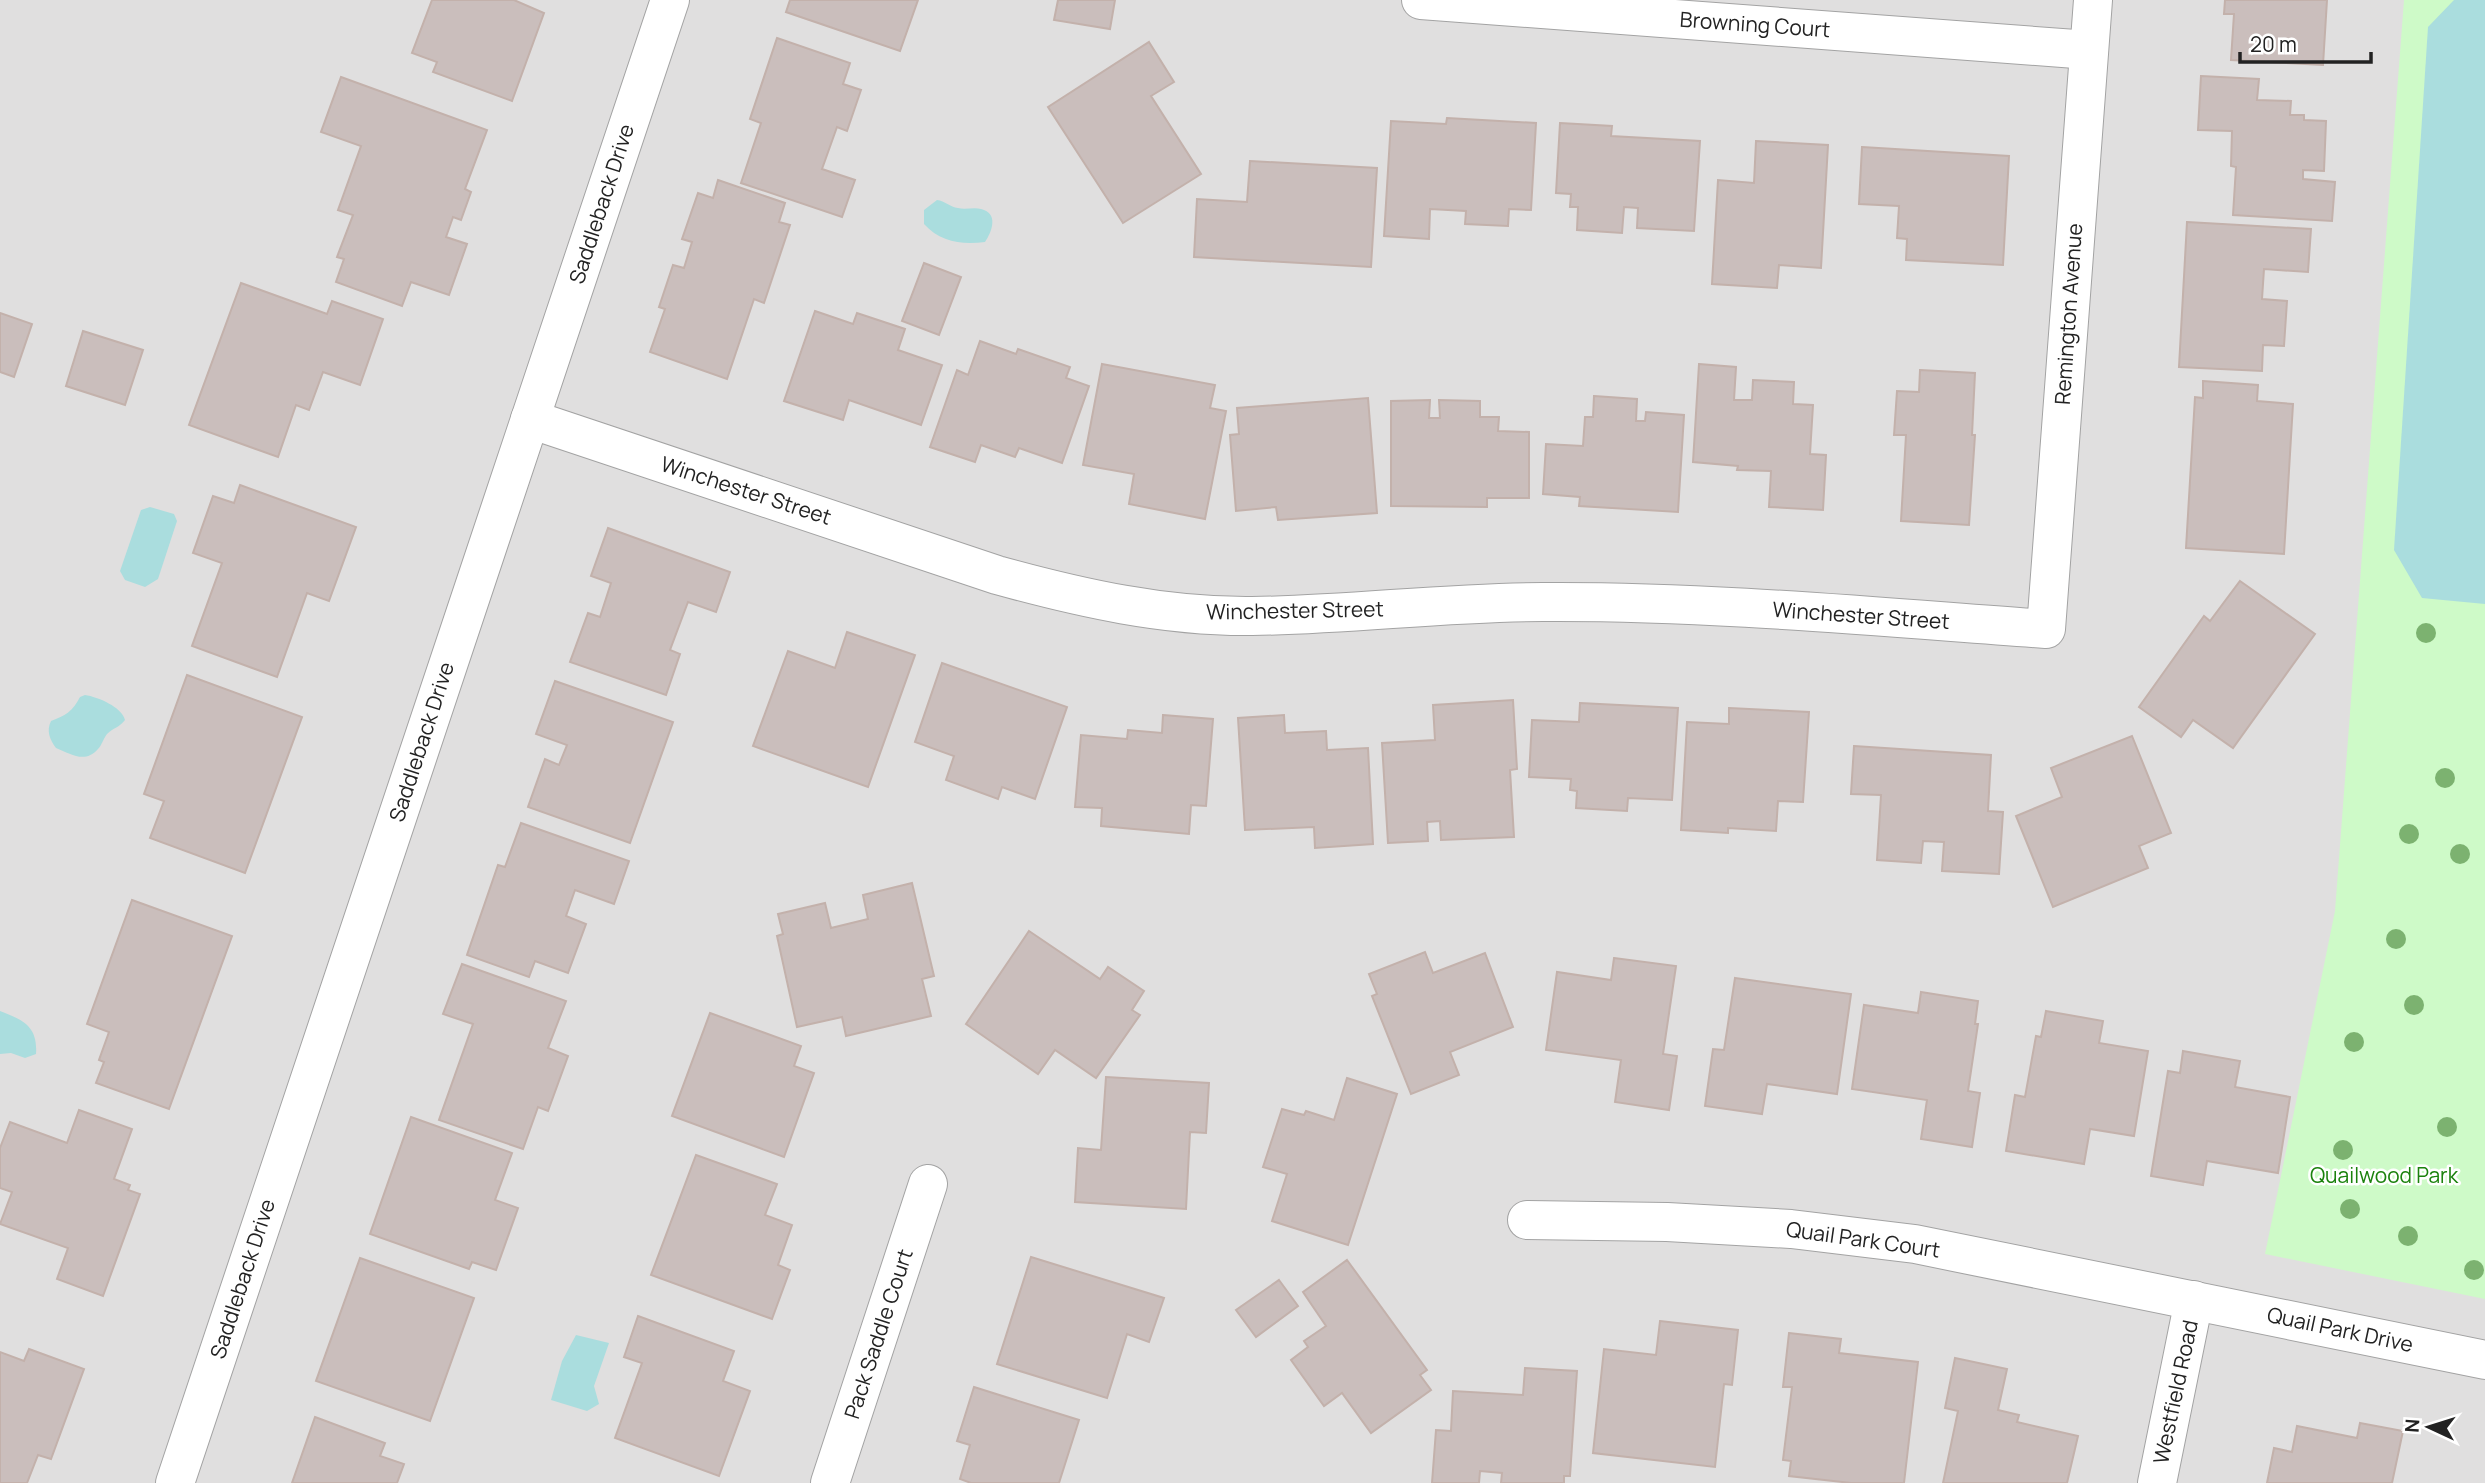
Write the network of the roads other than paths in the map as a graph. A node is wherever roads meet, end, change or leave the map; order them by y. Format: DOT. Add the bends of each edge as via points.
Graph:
graph roads {
  1 [pos="670,0"];
  2 [pos="1421,0"];
  3 [pos="2093,0"];
  4 [pos="2089,50"];
  5 [pos="530,419"];
  6 [pos="2046,629"];
  7 [pos="929,1184"];
  8 [pos="1527,1220"];
  9 [pos="2194,1300"];
  10 [pos="2485,1360"];
  11 [pos="175,1483"];
  12 [pos="830,1483"];
  13 [pos="2157,1483"];
  1 -- 5 [label="street, Saddleback Drive"];
  2 -- 4 [label="street, Browning Court"];
  3 -- 4 [label="street, Remington Avenue"];
  4 -- 6 [label="street, Remington Avenue"];
  5 -- 6 [label="street, Winchester Street" via="997,575 1070,595 1153,610 1251,616 1541,602 1694,604"];
  5 -- 11 [label="street, Saddleback Drive"];
  7 -- 12 [label="street, Pack Saddle Court"];
  8 -- 9 [label="street, Quail Park Court" via="1791,1229 1915,1244"];
  9 -- 10 [label="street, Quail Park Drive"];
  9 -- 13 [label="street, Westfield Road"];
}
